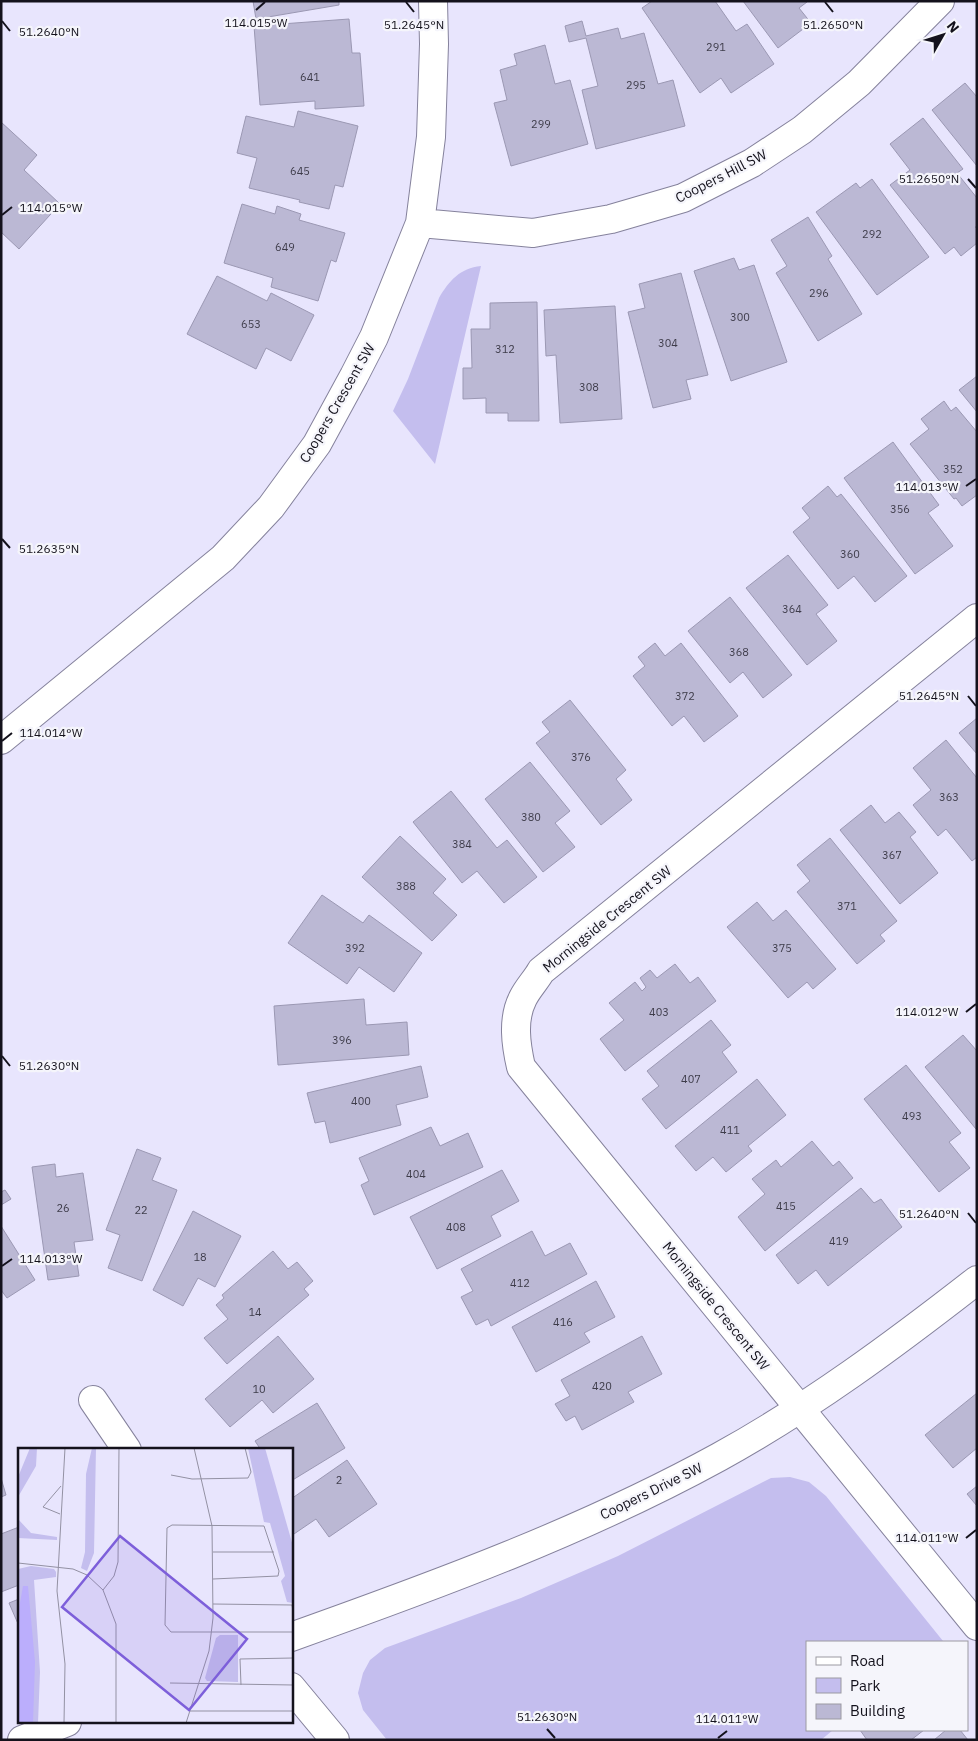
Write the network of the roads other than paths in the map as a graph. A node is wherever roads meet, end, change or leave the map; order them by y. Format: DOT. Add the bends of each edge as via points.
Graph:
graph roads {
  1 [pos="433,1"];
  2 [pos="940,1"];
  3 [pos="420,223"];
  4 [pos="977,618"];
  5 [pos="1,740"];
  6 [pos="977,1280"];
  7 [pos="93,1400"];
  8 [pos="800,1408"];
  9 [pos="126,1448"];
  10 [pos="977,1626"];
  11 [pos="292,1637"];
  12 [pos="292,1687"];
  13 [pos="62,1724"];
  14 [pos="22,1740"];
  15 [pos="335,1740"];
  1 -- 3 [label="street, Coopers Crescent SW" via="431,136"];
  2 -- 3 [label="street, Coopers Hill SW" via="859,83 802,130 752,163 683,198 611,218 533,232"];
  3 -- 5 [label="street, Coopers Crescent SW" via="391,298 354,376 317,444 271,508 223,558"];
  4 -- 8 [label="street, Morningside Crescent SW" via="541,972 522,999 516,1023 521,1067"];
  6 -- 8 [label="street, Coopers Drive SW"];
  7 -- 9 [label="street"];
  8 -- 10 [label="street, Morningside Crescent SW"];
  8 -- 11 [label="street, Coopers Drive SW" via="719,1457 540,1543"];
  12 -- 15 [label="street"];
  13 -- 14 [label="street"];
}
